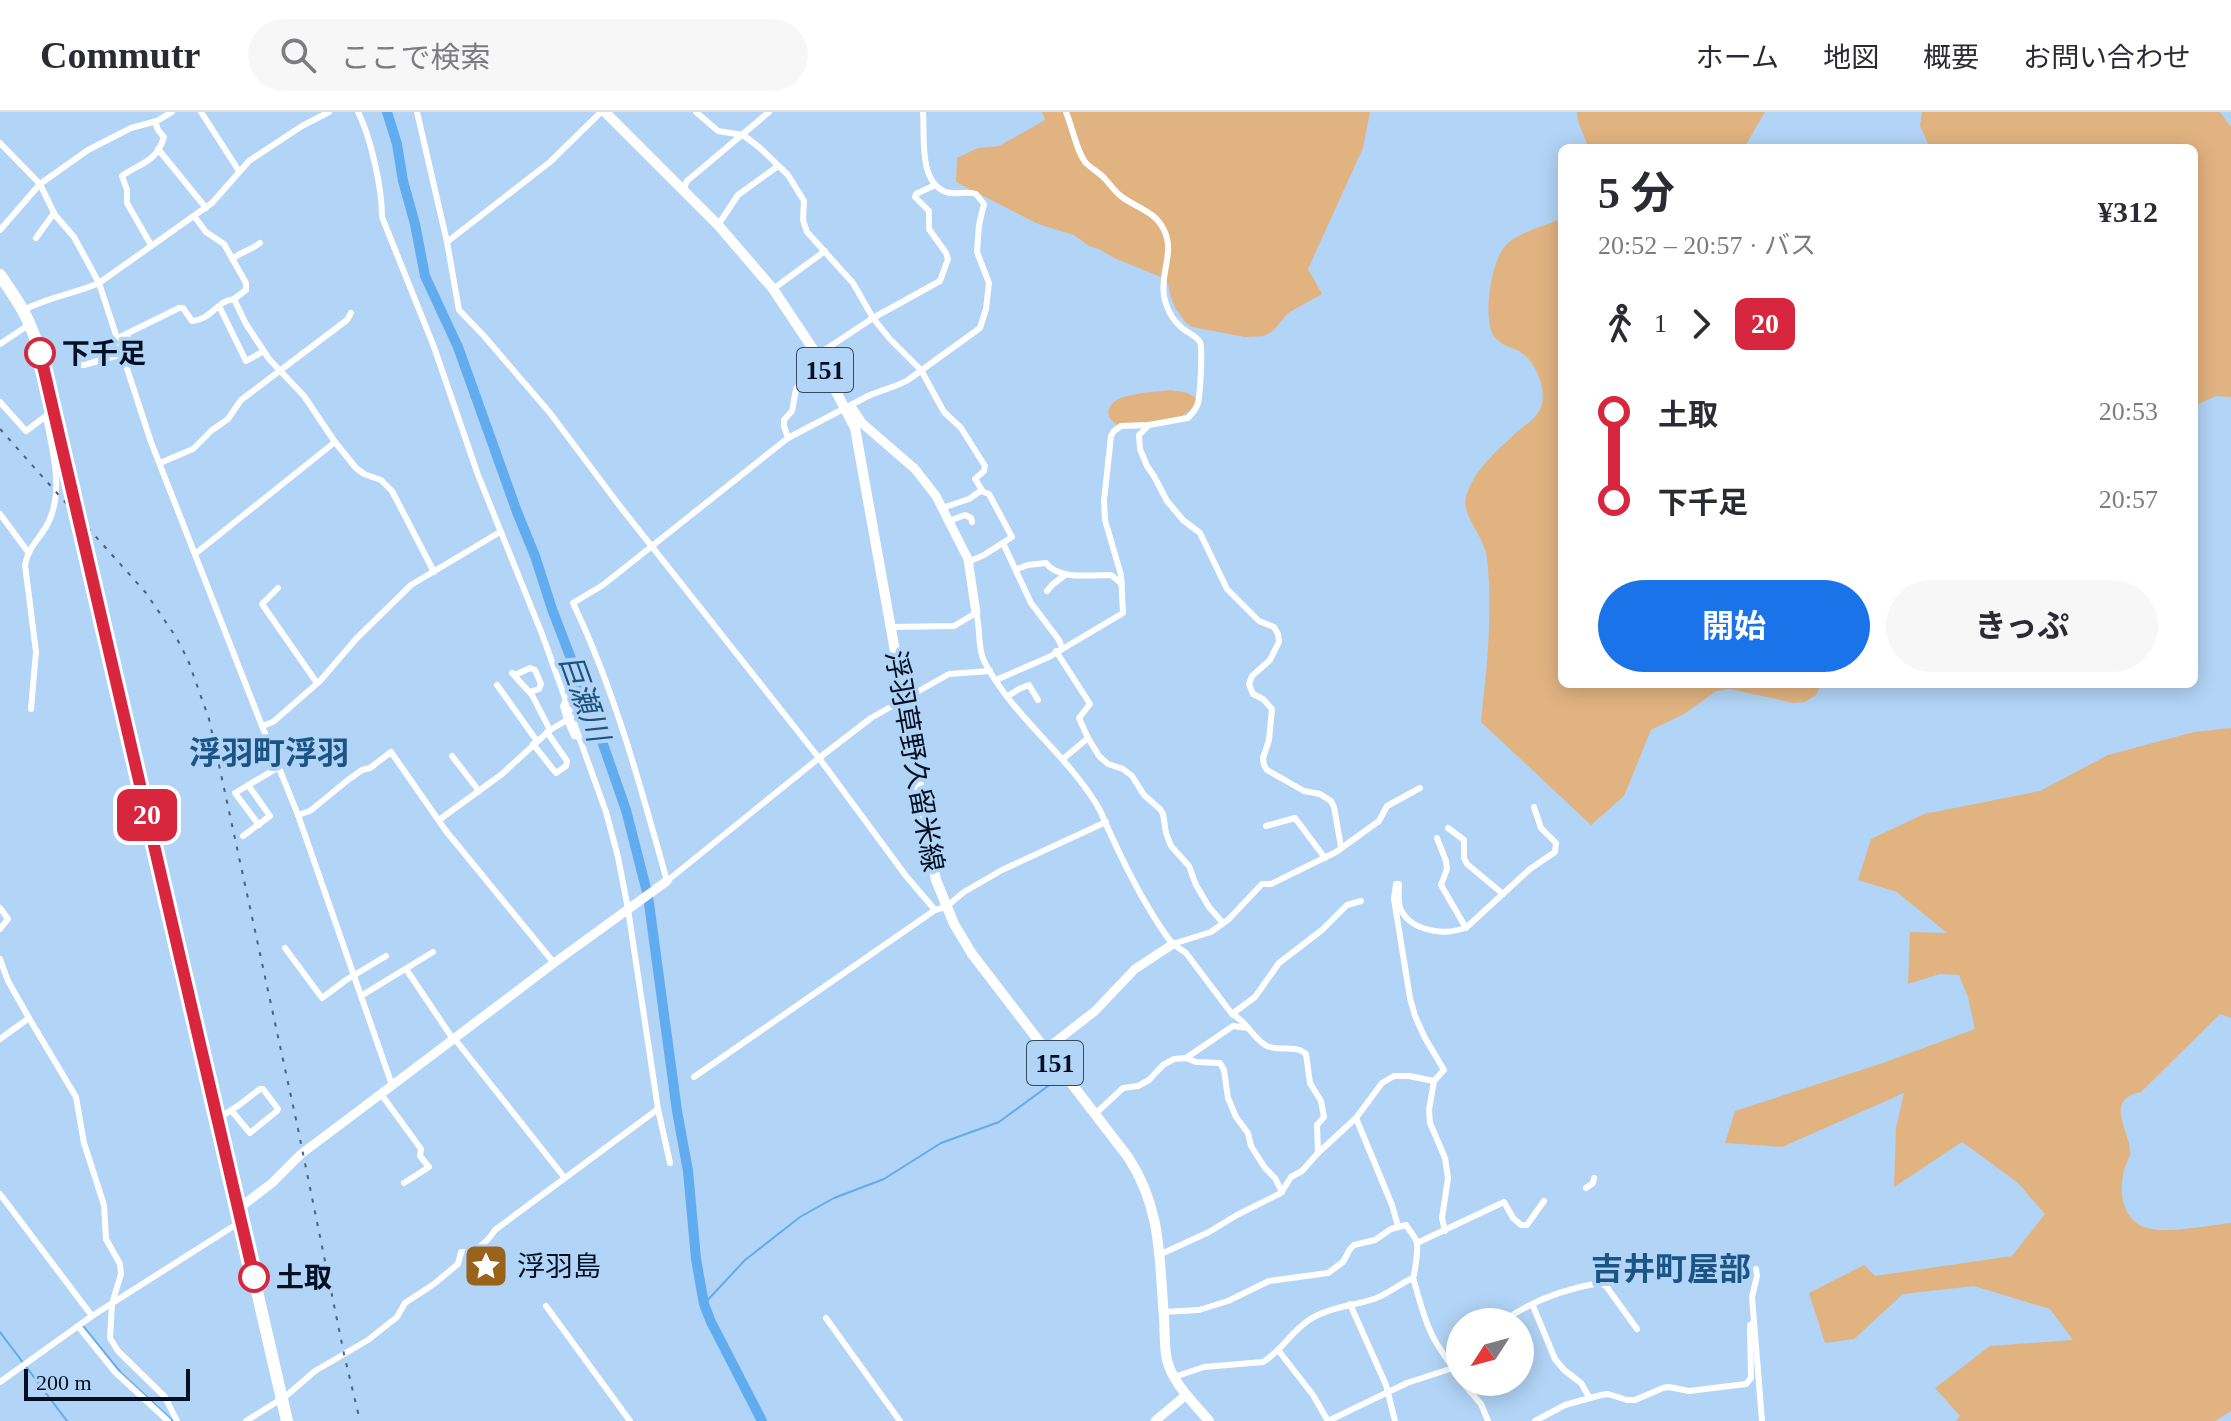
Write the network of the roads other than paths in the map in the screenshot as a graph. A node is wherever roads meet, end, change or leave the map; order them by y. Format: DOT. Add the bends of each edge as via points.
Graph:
graph roads {
  1 [pos="146,112"];
  2 [pos="172,112"];
  3 [pos="201,112"];
  4 [pos="329,112"];
  5 [pos="358,112"];
  6 [pos="417,112"];
  7 [pos="603,112"];
  8 [pos="696,112"];
  9 [pos="769,112"];
  10 [pos="923,112"];
  11 [pos="1066,112"];
  12 [pos="152,122"];
  13 [pos="743,135"];
  14 [pos="0,143"];
  15 [pos="158,149"];
  16 [pos="778,166"];
  17 [pos="239,171"];
  18 [pos="40,184"];
  19 [pos="935,185"];
  20 [pos="683,190"];
  21 [pos="206,208"];
  22 [pos="54,213"];
  23 [pos="194,216"];
  24 [pos="718,225"];
  25 [pos="0,230"];
  26 [pos="36,238"];
  27 [pos="447,242"];
  28 [pos="260,243"];
  29 [pos="151,245"];
  30 [pos="825,251"];
  31 [pos="232,259"];
  32 [pos="0,275"];
  33 [pos="99,283"];
  34 [pos="773,289"];
  35 [pos="234,299"];
  36 [pos="219,306"];
  37 [pos="24,310"];
  38 [pos="351,313"];
  39 [pos="873,318"];
  40 [pos="31,324"];
  41 [pos="127,334"];
  42 [pos="116,339"];
  43 [pos="0,344"];
  44 [pos="264,351"];
  45 [pos="121,354"];
  46 [pos="817,355"];
  47 [pos="79,365"];
  48 [pos="279,370"];
  49 [pos="921,370"];
  50 [pos="0,402"];
  51 [pos="844,408"];
  52 [pos="50,413"];
  53 [pos="1149,425"];
  54 [pos="788,438"];
  55 [pos="335,442"];
  56 [pos="160,463"];
  57 [pos="981,491"];
  58 [pos="942,508"];
  59 [pos="0,514"];
  60 [pos="949,521"];
  61 [pos="972,522"];
  62 [pos="500,532"];
  63 [pos="1003,543"];
  64 [pos="652,545"];
  65 [pos="28,552"];
  66 [pos="195,554"];
  67 [pos="968,562"];
  68 [pos="1017,569"];
  69 [pos="434,572"];
  70 [pos="1065,575"];
  71 [pos="1122,584"];
  72 [pos="278,588"];
  73 [pos="1047,591"];
  74 [pos="976,613"];
  75 [pos="892,627"];
  76 [pos="1059,650"];
  77 [pos="990,671"];
  78 [pos="996,680"];
  79 [pos="317,683"];
  80 [pos="497,685"];
  81 [pos="530,692"];
  82 [pos="1008,696"];
  83 [pos="903,699"];
  84 [pos="566,700"];
  85 [pos="1038,700"];
  86 [pos="31,709"];
  87 [pos="567,720"];
  88 [pos="262,726"];
  89 [pos="548,731"];
  90 [pos="579,737"];
  91 [pos="1088,738"];
  92 [pos="535,742"];
  93 [pos="452,756"];
  94 [pos="819,758"];
  95 [pos="1063,759"];
  96 [pos="279,767"];
  97 [pos="248,785"];
  98 [pos="1420,788"];
  99 [pos="479,791"];
  100 [pos="1534,807"];
  101 [pos="298,815"];
  102 [pos="439,820"];
  103 [pos="1106,822"];
  104 [pos="259,825"];
  105 [pos="1266,826"];
  106 [pos="1448,828"];
  107 [pos="243,836"];
  108 [pos="1437,838"];
  109 [pos="1341,847"];
  110 [pos="1325,858"];
  111 [pos="667,881"];
  112 [pos="1503,894"];
  113 [pos="1361,901"];
  114 [pos="0,908"];
  115 [pos="940,908"];
  116 [pos="628,909"];
  117 [pos="1223,923"];
  118 [pos="1466,928"];
  119 [pos="0,929"];
  120 [pos="1173,944"];
  121 [pos="285,948"];
  122 [pos="433,952"];
  123 [pos="386,956"];
  124 [pos="0,959"];
  125 [pos="554,963"];
  126 [pos="406,969"];
  127 [pos="354,975"];
  128 [pos="361,996"];
  129 [pos="1232,1014"];
  130 [pos="29,1018"];
  131 [pos="1249,1028"];
  132 [pos="0,1039"];
  133 [pos="454,1039"];
  134 [pos="1045,1050"];
  135 [pos="1186,1058"];
  136 [pos="694,1077"];
  137 [pos="1434,1081"];
  138 [pos="392,1085"];
  139 [pos="381,1094"];
  140 [pos="658,1109"];
  141 [pos="231,1110"];
  142 [pos="1095,1114"];
  143 [pos="217,1118"];
  144 [pos="1356,1118"];
  145 [pos="1318,1153"];
  146 [pos="670,1163"];
  147 [pos="564,1177"];
  148 [pos="1594,1178"];
  149 [pos="404,1183"];
  150 [pos="1586,1188"];
  151 [pos="1282,1192"];
  152 [pos="0,1194"];
  153 [pos="1544,1201"];
  154 [pos="240,1215"];
  155 [pos="1398,1226"];
  156 [pos="1445,1231"];
  157 [pos="1417,1243"];
  158 [pos="1159,1255"];
  159 [pos="1756,1269"];
  160 [pos="1413,1278"];
  161 [pos="112,1304"];
  162 [pos="1350,1304"];
  163 [pos="546,1306"];
  164 [pos="1533,1306"];
  165 [pos="1526,1308"];
  166 [pos="1163,1312"];
  167 [pos="92,1316"];
  168 [pos="826,1318"];
  169 [pos="1754,1323"];
  170 [pos="78,1326"];
  171 [pos="1637,1329"];
  172 [pos="1278,1350"];
  173 [pos="1446,1359"];
  174 [pos="1446,1368"];
  175 [pos="1174,1377"];
  176 [pos="0,1382"];
  177 [pos="1388,1391"];
  178 [pos="1186,1395"];
  179 [pos="1474,1396"];
  180 [pos="282,1397"];
  181 [pos="1589,1397"];
  182 [pos="168,1421"];
  183 [pos="177,1421"];
  184 [pos="246,1421"];
  185 [pos="287,1421"];
  186 [pos="630,1421"];
  187 [pos="900,1421"];
  188 [pos="1155,1421"];
  189 [pos="1209,1421"];
  190 [pos="1328,1421"];
  191 [pos="1395,1421"];
  192 [pos="1488,1421"];
  193 [pos="1535,1421"];
  194 [pos="1762,1421"];
  1 -- 12 [label="street"];
  2 -- 12 [label="street"];
  3 -- 17 [label="street"];
  4 -- 17 [label="street"];
  5 -- 62 [label="street" via="371,147 382,217"];
  6 -- 27 [label="street"];
  7 -- 20 [label="main road, 浮羽草野久留米線 / 151"];
  7 -- 27 [label="street" via="550,162"];
  8 -- 13 [label="street" via="718,131"];
  9 -- 13 [label="street"];
  10 -- 19 [label="street" via="924,150"];
  11 -- 53 [label="street" via="1088,165 1165,230 1169,255 1162,283 1167,310 1201,344 1198,401 1192,414"];
  12 -- 15 [label="street" via="164,137"];
  12 -- 18 [label="street" via="105,140"];
  13 -- 16 [label="street"];
  13 -- 20 [label="street"];
  14 -- 18 [label="street"];
  15 -- 21 [label="street"];
  15 -- 29 [label="street" via="144,165 122,176 127,203"];
  16 -- 24 [label="street" via="738,195"];
  16 -- 30 [label="street" via="804,201 804,227"];
  17 -- 21 [label="street"];
  18 -- 22 [label="street"];
  18 -- 25 [label="street"];
  19 -- 39 [label="street" via="915,197 929,211 929,229 948,259 940,281"];
  19 -- 49 [label="street" via="954,194 969,191 982,200 977,252 989,283 980,328"];
  20 -- 24 [label="main road, 浮羽草野久留米線 / 151"];
  21 -- 23 [label="street"];
  22 -- 26 [label="street"];
  22 -- 33 [label="street"];
  23 -- 29 [label="street"];
  23 -- 31 [label="street"];
  24 -- 34 [label="main road, 浮羽草野久留米線 / 151"];
  27 -- 64 [label="street" via="459,310 550,413"];
  28 -- 31 [label="street"];
  29 -- 33 [label="street"];
  30 -- 34 [label="street"];
  30 -- 39 [label="street" via="853,283"];
  31 -- 35 [label="street" via="246,283 246,290"];
  32 -- 37 [label="highway"];
  33 -- 37 [label="street"];
  33 -- 42 [label="street"];
  34 -- 46 [label="main road, 浮羽草野久留米線 / 151"];
  35 -- 36 [label="street"];
  35 -- 44 [label="street"];
  36 -- 41 [label="street" via="192,321 179,308"];
  36 -- 44 [label="street" via="246,361"];
  37 -- 40 [label="highway"];
  38 -- 48 [label="street"];
  39 -- 46 [label="street"];
  39 -- 49 [label="street"];
  40 -- 43 [label="street"];
  40 -- 52 [label="highway"];
  41 -- 42 [label="street"];
  41 -- 45 [label="street" via="133,351"];
  42 -- 45 [label="street"];
  44 -- 48 [label="street"];
  45 -- 47 [label="street"];
  45 -- 56 [label="street"];
  46 -- 51 [label="main road, 浮羽草野久留米線 / 151"];
  46 -- 54 [label="street" via="784,420"];
  48 -- 55 [label="street"];
  48 -- 56 [label="street" via="238,402 228,419 193,449"];
  49 -- 51 [label="street" via="897,387"];
  49 -- 57 [label="street" via="944,412 985,466 975,479"];
  50 -- 52 [label="street" via="26,431"];
  51 -- 54 [label="street"];
  51 -- 58 [label="street" via="852,408 915,469"];
  51 -- 75 [label="main road, 浮羽草野久留米線 / 151" via="855,428"];
  52 -- 65 [label="street" via="57,477 52,512"];
  52 -- 143 [label="highway"];
  53 -- 71 [label="street" via="1121,426 1111,436 1105,520"];
  53 -- 109 [label="street" via="1139,435 1142,458 1167,501 1200,533 1227,589 1278,634 1270,660 1249,684 1272,709 1264,765 1331,801"];
  54 -- 64 [label="street"];
  55 -- 66 [label="street"];
  55 -- 69 [label="street" via="356,468 392,491"];
  56 -- 66 [label="street"];
  57 -- 58 [label="street"];
  57 -- 63 [label="street" via="989,494 1012,537"];
  58 -- 60 [label="street"];
  59 -- 65 [label="street"];
  60 -- 61 [label="street" via="965,515"];
  60 -- 67 [label="street"];
  62 -- 69 [label="street"];
  62 -- 84 [label="street"];
  63 -- 67 [label="street"];
  63 -- 68 [label="street"];
  64 -- 94 [label="street"];
  64 -- 111 [label="street" via="573,603 633,762"];
  65 -- 86 [label="street" via="25,565 36,652"];
  66 -- 88 [label="street"];
  67 -- 74 [label="street"];
  68 -- 70 [label="street" via="1046,563"];
  68 -- 76 [label="street" via="1031,603 1059,640"];
  69 -- 79 [label="street" via="411,585"];
  70 -- 71 [label="street" via="1111,575"];
  70 -- 73 [label="street"];
  71 -- 76 [label="street" via="1123,613"];
  72 -- 79 [label="street" via="262,604"];
  74 -- 75 [label="street" via="954,626"];
  74 -- 77 [label="street" via="982,658"];
  75 -- 83 [label="main road, 浮羽草野久留米線 / 151"];
  76 -- 78 [label="street"];
  76 -- 91 [label="street" via="1090,704 1079,715"];
  77 -- 78 [label="street"];
  77 -- 83 [label="street" via="949,674"];
  78 -- 82 [label="street"];
  79 -- 88 [label="street"];
  80 -- 92 [label="street"];
  81 -- 81 [label="street" via="514,674 535,670 541,684"];
  81 -- 89 [label="street"];
  82 -- 85 [label="street" via="1029,685"];
  82 -- 95 [label="street"];
  83 -- 94 [label="street"];
  83 -- 115 [label="main road, 浮羽草野久留米線 / 151"];
  84 -- 87 [label="street"];
  84 -- 90 [label="street"];
  87 -- 89 [label="street"];
  87 -- 90 [label="street"];
  88 -- 96 [label="street"];
  89 -- 92 [label="street"];
  89 -- 92 [label="street" via="566,766 556,773"];
  90 -- 116 [label="street" via="606,812"];
  91 -- 95 [label="street"];
  91 -- 117 [label="street" via="1104,761 1132,776 1160,809 1171,846"];
  92 -- 99 [label="street"];
  93 -- 99 [label="street"];
  94 -- 111 [label="street"];
  94 -- 115 [label="street" via="906,876"];
  95 -- 103 [label="street"];
  96 -- 97 [label="street"];
  96 -- 101 [label="street"];
  97 -- 104 [label="street" via="270,816"];
  97 -- 104 [label="street" via="235,793"];
  98 -- 109 [label="street" via="1387,806 1379,821"];
  99 -- 102 [label="street"];
  100 -- 112 [label="street" via="1544,834 1557,847"];
  101 -- 102 [label="street" via="391,752"];
  101 -- 127 [label="street"];
  102 -- 125 [label="street"];
  103 -- 115 [label="street" via="1002,870"];
  103 -- 120 [label="street" via="1149,909"];
  104 -- 107 [label="street"];
  105 -- 110 [label="street" via="1295,818"];
  106 -- 112 [label="street" via="1464,840 1467,864"];
  108 -- 118 [label="street" via="1447,869 1441,885"];
  109 -- 110 [label="street"];
  110 -- 117 [label="street" via="1262,884"];
  111 -- 116 [label="street"];
  112 -- 118 [label="street"];
  113 -- 129 [label="street" via="1347,905 1279,963 1255,997"];
  114 -- 119 [label="street" via="8,919"];
  115 -- 134 [label="main road, 浮羽草野久留米線 / 151"];
  115 -- 136 [label="street"];
  116 -- 125 [label="street"];
  116 -- 140 [label="street"];
  117 -- 120 [label="street"];
  118 -- 137 [label="street" via="1450,932 1420,927 1403,914 1396,884 1412,1007 1444,1070"];
  120 -- 129 [label="street" via="1186,953"];
  120 -- 134 [label="street" via="1135,969 1095,1011"];
  121 -- 127 [label="street" via="322,998"];
  122 -- 126 [label="street"];
  123 -- 127 [label="street"];
  124 -- 130 [label="street"];
  125 -- 133 [label="street"];
  126 -- 128 [label="street"];
  126 -- 133 [label="street"];
  127 -- 128 [label="street"];
  128 -- 138 [label="street"];
  129 -- 131 [label="street"];
  130 -- 132 [label="street"];
  130 -- 161 [label="street" via="76,1097 104,1205 106,1239 120,1264"];
  131 -- 135 [label="street" via="1233,1026"];
  131 -- 145 [label="street" via="1264,1045 1306,1054 1310,1083 1324,1117 1317,1125"];
  133 -- 138 [label="street"];
  133 -- 147 [label="street"];
  134 -- 142 [label="main road, 浮羽草野久留米線 / 151"];
  135 -- 142 [label="street" via="1163,1065 1138,1086 1123,1088"];
  135 -- 151 [label="street" via="1220,1063 1236,1117"];
  137 -- 144 [label="street" via="1394,1076 1382,1083"];
  137 -- 156 [label="street" via="1429,1110 1448,1178"];
  138 -- 139 [label="street"];
  139 -- 149 [label="street" via="429,1167"];
  139 -- 154 [label="street" via="301,1154"];
  140 -- 146 [label="street"];
  140 -- 147 [label="street"];
  141 -- 141 [label="street" via="260,1089 278,1109 250,1133"];
  141 -- 143 [label="street"];
  142 -- 158 [label="main road, 浮羽草野久留米線 / 151" via="1147,1192"];
  143 -- 154 [label="highway"];
  144 -- 145 [label="street"];
  144 -- 155 [label="street"];
  145 -- 151 [label="street"];
  147 -- 180 [label="street" via="482,1245 461,1252 458,1264 405,1303 397,1317 368,1340"];
  148 -- 150 [label="street"];
  151 -- 158 [label="street"];
  152 -- 167 [label="street"];
  153 -- 156 [label="street" via="1524,1226 1504,1202"];
  154 -- 161 [label="street"];
  154 -- 180 [label="highway"];
  155 -- 157 [label="street" via="1406,1225"];
  155 -- 166 [label="street" via="1354,1245 1328,1273 1269,1281 1199,1310"];
  156 -- 157 [label="street"];
  157 -- 160 [label="street"];
  158 -- 166 [label="main road, 浮羽草野久留米線 / 151"];
  159 -- 169 [label="street"];
  160 -- 162 [label="street" via="1373,1299"];
  160 -- 173 [label="street" via="1430,1331"];
  161 -- 167 [label="street"];
  161 -- 183 [label="street" via="113,1344 160,1391"];
  162 -- 172 [label="street" via="1313,1317"];
  162 -- 177 [label="street"];
  163 -- 186 [label="street"];
  164 -- 165 [label="street"];
  164 -- 171 [label="street" via="1553,1294 1602,1284"];
  164 -- 181 [label="street" via="1555,1359"];
  166 -- 175 [label="main road, 浮羽草野久留米線 / 151" via="1167,1361"];
  167 -- 170 [label="street"];
  168 -- 187 [label="street"];
  169 -- 181 [label="street" via="1751,1378 1746,1384 1689,1391 1669,1387 1635,1400 1608,1394"];
  169 -- 194 [label="street"];
  170 -- 176 [label="street"];
  170 -- 182 [label="street" via="115,1372"];
  172 -- 175 [label="street" via="1263,1362 1204,1367"];
  172 -- 190 [label="street"];
  174 -- 177 [label="street"];
  175 -- 178 [label="main road, 浮羽草野久留米線 / 151"];
  177 -- 190 [label="street"];
  177 -- 191 [label="street"];
  178 -- 188 [label="street"];
  178 -- 189 [label="main road, 浮羽草野久留米線 / 151"];
  179 -- 192 [label="street"];
  180 -- 184 [label="street"];
  180 -- 185 [label="highway"];
  181 -- 193 [label="street"];
}
